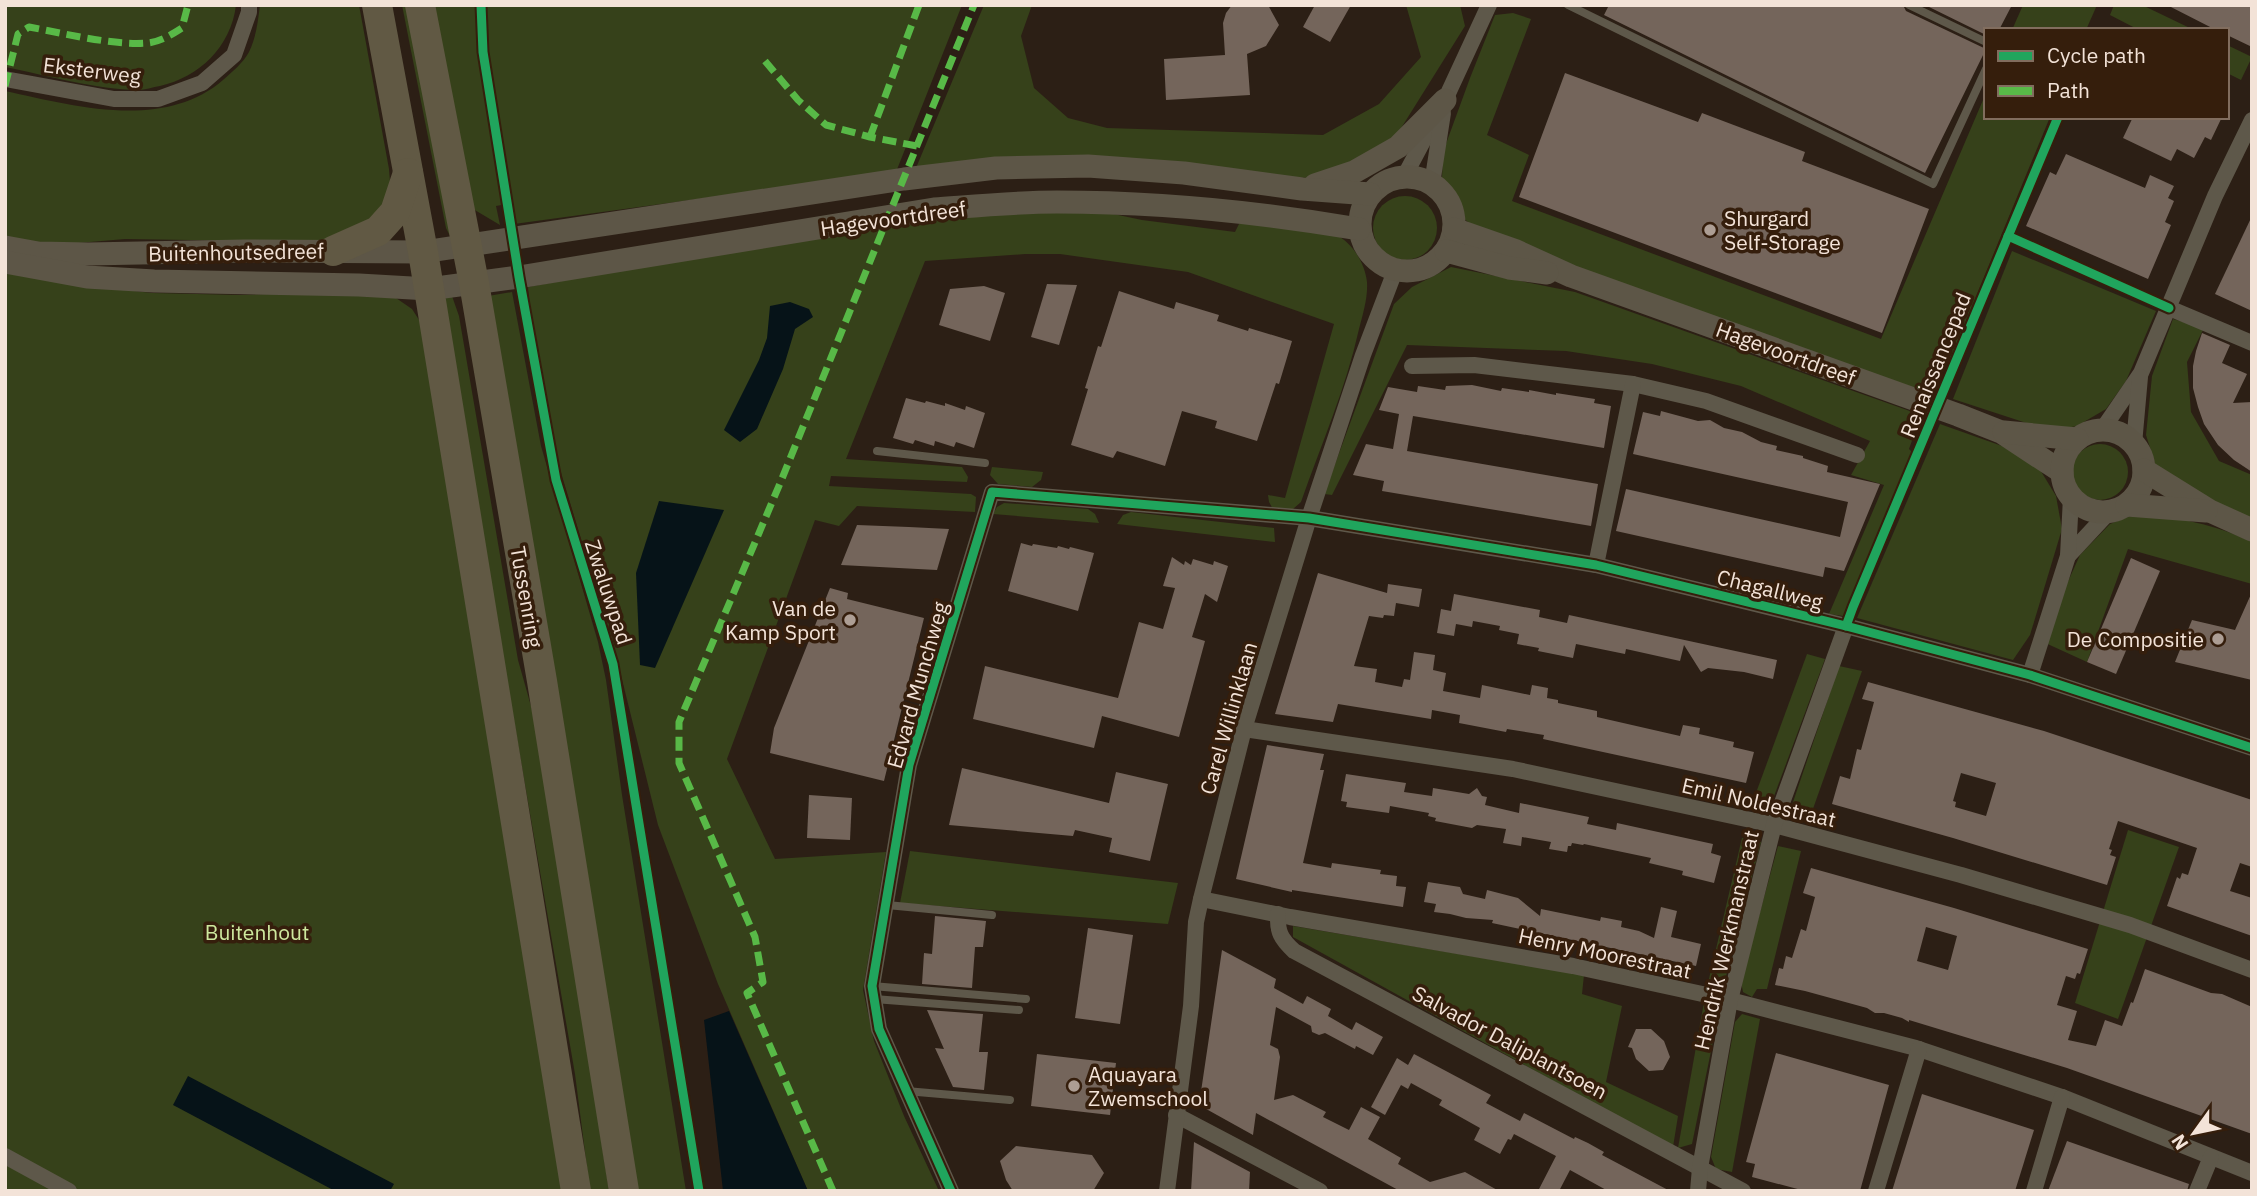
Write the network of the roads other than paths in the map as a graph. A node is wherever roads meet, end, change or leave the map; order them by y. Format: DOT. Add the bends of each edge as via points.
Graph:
graph roads {
  1 [pos="249,5"];
  2 [pos="377,5"];
  3 [pos="421,5"];
  4 [pos="1489,5"];
  5 [pos="1568,5"];
  6 [pos="1909,5"];
  7 [pos="1984,41"];
  8 [pos="1984,73"];
  9 [pos="5,79"];
  10 [pos="1445,100"];
  11 [pos="2252,120"];
  12 [pos="409,170"];
  13 [pos="1404,177"];
  14 [pos="1432,184"];
  15 [pos="1302,189"];
  16 [pos="1370,194"];
  17 [pos="1359,229"];
  18 [pos="1454,229"];
  19 [pos="5,247"];
  20 [pos="467,247"];
  21 [pos="333,251"];
  22 [pos="1446,251"];
  23 [pos="423,252"];
  24 [pos="5,262"];
  25 [pos="1395,271"];
  26 [pos="1571,276"];
  27 [pos="474,283"];
  28 [pos="429,289"];
  29 [pos="2169,308"];
  30 [pos="2252,342"];
  31 [pos="1412,366"];
  32 [pos="2141,373"];
  33 [pos="1633,384"];
  34 [pos="2102,430"];
  35 [pos="2001,432"];
  36 [pos="2077,439"];
  37 [pos="2134,444"];
  38 [pos="877,451"];
  39 [pos="1857,455"];
  40 [pos="985,463"];
  41 [pos="2144,470"];
  42 [pos="2062,472"];
  43 [pos="2071,497"];
  44 [pos="2118,508"];
  45 [pos="2210,511"];
  46 [pos="1309,518"];
  47 [pos="2252,530"];
  48 [pos="2068,556"];
  49 [pos="1596,565"];
  50 [pos="1846,626"];
  51 [pos="2031,675"];
  52 [pos="1244,729"];
  53 [pos="2252,748"];
  54 [pos="1774,824"];
  55 [pos="1202,899"];
  56 [pos="887,905"];
  57 [pos="992,915"];
  58 [pos="1278,915"];
  59 [pos="2252,970"];
  60 [pos="873,993"];
  61 [pos="1026,999"];
  62 [pos="1730,1000"];
  63 [pos="1019,1010"];
  64 [pos="1919,1049"];
  65 [pos="906,1091"];
  66 [pos="2062,1097"];
  67 [pos="1010,1100"];
  68 [pos="1176,1115"];
  69 [pos="5,1156"];
  70 [pos="2211,1157"];
  71 [pos="1700,1168"];
  72 [pos="2252,1172"];
  73 [pos="69,1191"];
  74 [pos="576,1191"];
  75 [pos="624,1191"];
  76 [pos="951,1191"];
  77 [pos="1167,1191"];
  78 [pos="1320,1191"];
  79 [pos="1698,1191"];
  80 [pos="1743,1191"];
  81 [pos="1875,1191"];
  82 [pos="2034,1191"];
  83 [pos="2197,1191"];
  1 -- 9 [label="street, Eksterweg" via="234,55 202,83 158,99 114,99"];
  2 -- 12 [label="highway"];
  3 -- 20 [label="highway, Tussenring"];
  4 -- 10 [label="street"];
  5 -- 8 [label="lane" via="1933,184"];
  6 -- 7 [label="lane"];
  10 -- 13 [label="street"];
  10 -- 14 [label="street"];
  10 -- 15 [label="main road" via="1398,147 1354,172"];
  11 -- 29 [label="street"];
  12 -- 21 [label="highway" via="395,212 378,231"];
  12 -- 23 [label="highway"];
  13 -- 14 [label="main road"];
  13 -- 16 [label="main road" via="1391,179"];
  14 -- 18 [label="main road" via="1450,203"];
  15 -- 16 [label="main road, Hagevoortdreef"];
  15 -- 20 [label="main road, Hagevoortdreef" via="1088,166 996,168"];
  16 -- 17 [label="main road"];
  17 -- 25 [label="main road" via="1371,256"];
  17 -- 27 [label="main road, Hagevoortdreef" via="1176,205 982,205"];
  18 -- 22 [label="main road"];
  18 -- 26 [label="main road, Hagevoortdreef"];
  19 -- 21 [label="main road, Buitenhoutsedreef" via="88,254"];
  20 -- 23 [label="main road, Buitenhoutsedreef"];
  20 -- 27 [label="highway, Tussenring"];
  21 -- 23 [label="main road, Buitenhoutsedreef"];
  22 -- 25 [label="main road" via="1424,269"];
  22 -- 26 [label="main road, Hagevoortdreef" via="1509,268"];
  23 -- 28 [label="highway"];
  24 -- 28 [label="main road, Buitenhoutsedreef" via="114,279"];
  25 -- 46 [label="street, Carel Willinklaan"];
  26 -- 35 [label="main road, Hagevoortdreef"];
  27 -- 28 [label="main road, Hagevoortdreef"];
  27 -- 75 [label="highway, Tussenring"];
  28 -- 74 [label="highway"];
  29 -- 30 [label="street"];
  29 -- 32 [label="street"];
  31 -- 33 [label="street" via="1474,365"];
  32 -- 34 [label="street"];
  32 -- 37 [label="street"];
  33 -- 39 [label="street" via="1706,401"];
  33 -- 49 [label="street"];
  34 -- 36 [label="main road"];
  34 -- 37 [label="main road" via="2114,431"];
  35 -- 36 [label="main road, Hagevoortdreef"];
  35 -- 42 [label="main road, Hagevoortdreef"];
  36 -- 42 [label="main road" via="2063,460"];
  37 -- 41 [label="main road"];
  38 -- 40 [label="lane"];
  41 -- 44 [label="main road" via="2136,495"];
  41 -- 45 [label="main road"];
  42 -- 43 [label="main road"];
  43 -- 44 [label="main road" via="2095,511"];
  43 -- 48 [label="street"];
  44 -- 45 [label="main road"];
  44 -- 48 [label="street"];
  45 -- 47 [label="main road"];
  46 -- 49 [label="street, Chagallweg"];
  46 -- 52 [label="street, Carel Willinklaan"];
  46 -- 56 [label="street, Edvard Munchweg" via="992,492 909,765"];
  48 -- 51 [label="street"];
  49 -- 50 [label="street, Chagallweg"];
  50 -- 51 [label="street, Chagallweg"];
  50 -- 54 [label="street, Hendrik Werkmanstraat"];
  51 -- 53 [label="street, Chagallweg"];
  52 -- 54 [label="street, Emil Noldestraat" via="1513,769"];
  52 -- 55 [label="street, Carel Willinklaan"];
  54 -- 59 [label="street, Emil Noldestraat" via="2130,925"];
  54 -- 62 [label="street, Hendrik Werkmanstraat"];
  55 -- 58 [label="street, Henry Moorestraat"];
  55 -- 68 [label="street, Carel Willinklaan"];
  56 -- 57 [label="lane"];
  56 -- 60 [label="street, Edvard Munchweg"];
  58 -- 62 [label="street, Henry Moorestraat" via="1573,966"];
  58 -- 71 [label="street, Salvador Daliplantsoen" via="1282,940 1294,951"];
  60 -- 61 [label="lane"];
  60 -- 63 [label="lane"];
  60 -- 65 [label="street, Edvard Munchweg" via="879,1029"];
  62 -- 64 [label="street, Henry Moorestraat"];
  62 -- 71 [label="street, Hendrik Werkmanstraat"];
  64 -- 66 [label="street, Henry Moorestraat"];
  64 -- 81 [label="street"];
  65 -- 67 [label="lane"];
  65 -- 76 [label="street, Edvard Munchweg"];
  66 -- 70 [label="street, Henry Moorestraat"];
  66 -- 82 [label="street"];
  68 -- 77 [label="street, Carel Willinklaan"];
  68 -- 78 [label="street"];
  69 -- 73 [label="street"];
  70 -- 72 [label="street, Henry Moorestraat"];
  70 -- 83 [label="street"];
  71 -- 79 [label="street, Hendrik Werkmanstraat"];
  71 -- 80 [label="street, Salvador Daliplantsoen"];
}
